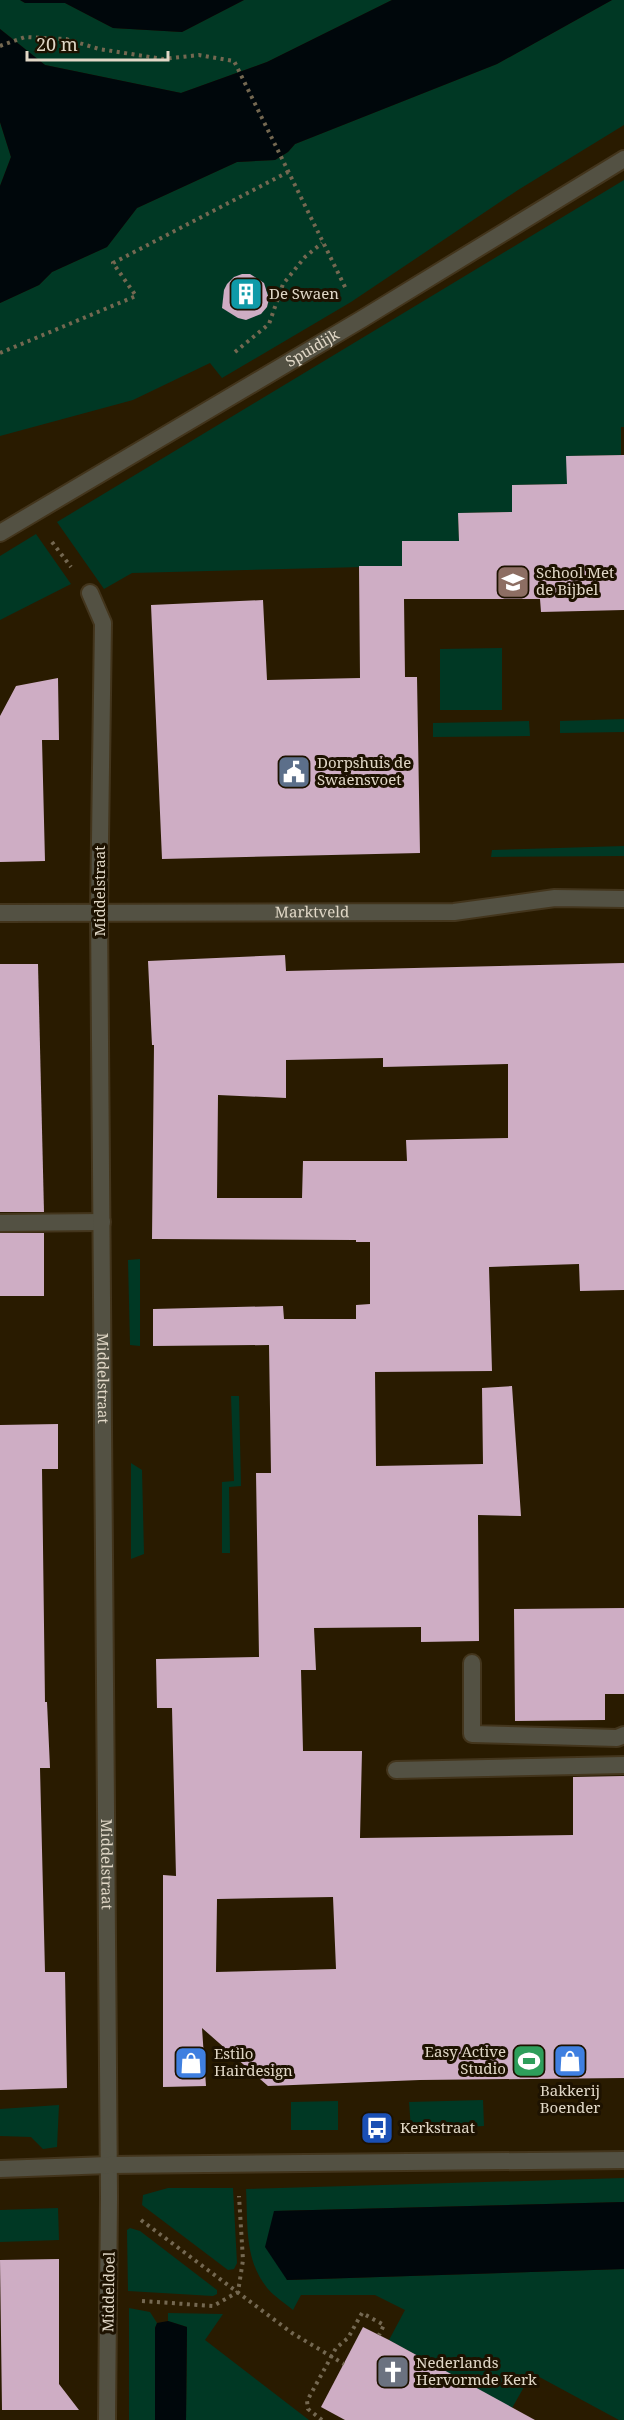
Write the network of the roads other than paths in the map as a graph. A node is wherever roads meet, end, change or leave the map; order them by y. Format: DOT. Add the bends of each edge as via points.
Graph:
graph roads {
  1 [pos="624,159"];
  2 [pos="0,533"];
  3 [pos="90,593"];
  4 [pos="624,899"];
  5 [pos="99,912"];
  6 [pos="0,913"];
  7 [pos="102,1222"];
  8 [pos="0,1223"];
  9 [pos="472,1663"];
  10 [pos="624,1736"];
  11 [pos="624,1765"];
  12 [pos="396,1770"];
  13 [pos="624,2160"];
  14 [pos="109,2165"];
  15 [pos="0,2169"];
  16 [pos="107,2420"];
  1 -- 2 [label="street, Spuidijk"];
  3 -- 5 [label="street, Middelstraat" via="103,622"];
  4 -- 5 [label="street, Marktveld" via="555,898 454,912"];
  5 -- 6 [label="street, Marktveld"];
  5 -- 7 [label="street, Middelstraat"];
  7 -- 8 [label="street"];
  7 -- 14 [label="street, Middelstraat"];
  9 -- 10 [label="street" via="472,1734"];
  11 -- 12 [label="street"];
  13 -- 14 [label="street"];
  14 -- 15 [label="street"];
  14 -- 16 [label="street, Middeldoel"];
}
